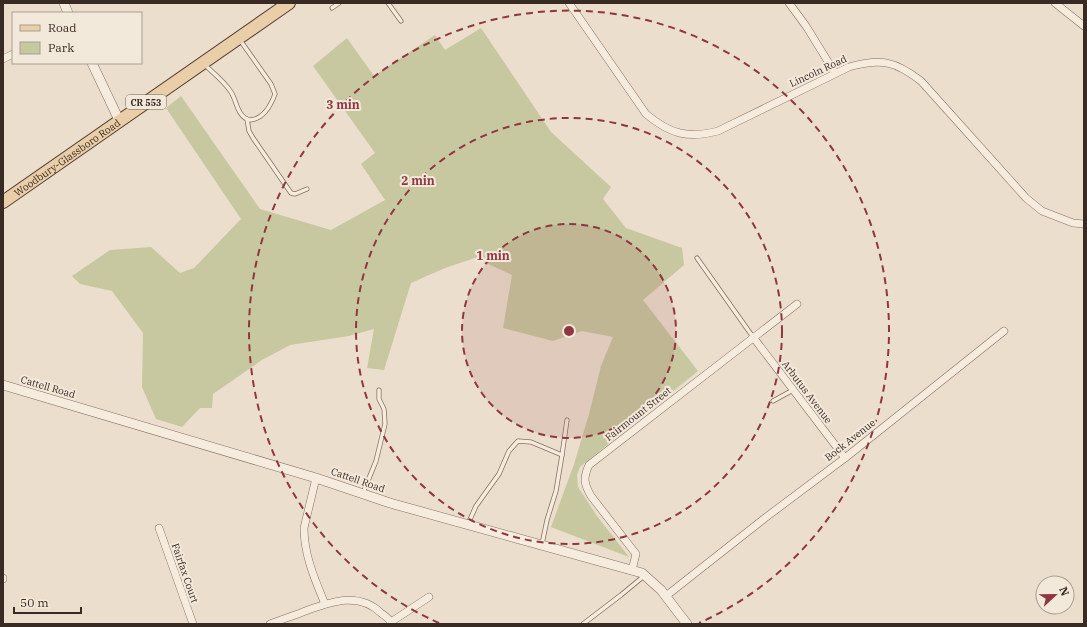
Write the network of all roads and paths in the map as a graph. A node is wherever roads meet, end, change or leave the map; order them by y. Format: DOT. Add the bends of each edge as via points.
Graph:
graph roads {
  1 [pos="289,3"];
  2 [pos="338,3"];
  3 [pos="388,3"];
  4 [pos="568,3"];
  5 [pos="789,3"];
  6 [pos="1055,3"];
  7 [pos="332,8"];
  8 [pos="401,21"];
  9 [pos="1084,26"];
  10 [pos="239,38"];
  11 [pos="12,54"];
  12 [pos="3,59"];
  13 [pos="203,63"];
  14 [pos="92,64"];
  15 [pos="835,73"];
  16 [pos="247,119"];
  17 [pos="119,120"];
  18 [pos="307,189"];
  19 [pos="3,202"];
  20 [pos="1084,224"];
  21 [pos="697,258"];
  22 [pos="797,304"];
  23 [pos="1004,331"];
  24 [pos="753,337"];
  25 [pos="3,385"];
  26 [pos="379,390"];
  27 [pos="793,390"];
  28 [pos="773,401"];
  29 [pos="567,420"];
  30 [pos="562,455"];
  31 [pos="845,458"];
  32 [pos="316,478"];
  33 [pos="363,494"];
  34 [pos="467,525"];
  35 [pos="159,528"];
  36 [pos="542,546"];
  37 [pos="632,570"];
  38 [pos="644,575"];
  39 [pos="666,596"];
  40 [pos="429,597"];
  41 [pos="325,604"];
  42 [pos="391,623"];
  43 [pos="193,624"];
  44 [pos="270,624"];
  45 [pos="583,624"];
  46 [pos="687,624"];
  1 -- 10 [label="main road, Woodbury-Glassboro Road / CR 553"];
  2 -- 7 [label="lane"];
  3 -- 8 [label="lane"];
  4 -- 15 [label="street, Lincoln Road" via="646,114 658,124 675,132 691,135 718,131"];
  5 -- 15 [label="street"];
  6 -- 9 [label="street"];
  10 -- 13 [label="main road, Woodbury-Glassboro Road / CR 553"];
  10 -- 16 [label="lane" via="271,84 275,94 269,109 256,119"];
  11 -- 12 [label="street"];
  13 -- 16 [label="lane" via="224,83 237,102 240,112"];
  13 -- 17 [label="main road, Woodbury-Glassboro Road / CR 553"];
  14 -- 17 [label="street"];
  15 -- 20 [label="street, Lincoln Road" via="871,62 895,64 908,71 921,81 1026,198 1042,211 1073,223"];
  16 -- 18 [label="lane" via="253,138 291,193"];
  17 -- 19 [label="main road, Woodbury-Glassboro Road / CR 553"];
  21 -- 24 [label="lane"];
  22 -- 24 [label="street, Fairmount Street"];
  23 -- 31 [label="street, Bock Avenue"];
  24 -- 27 [label="street, Arbutus Avenue"];
  24 -- 37 [label="street, Fairmount Street" via="589,465 585,474 585,486 636,554"];
  25 -- 32 [label="street, Cattell Road"];
  26 -- 33 [label="lane" via="385,424 376,461"];
  27 -- 28 [label="lane"];
  27 -- 31 [label="street, Arbutus Avenue"];
  29 -- 30 [label="lane"];
  30 -- 34 [label="lane" via="531,442 518,441 509,451 499,474 476,506"];
  30 -- 36 [label="lane"];
  31 -- 39 [label="street, Bock Avenue"];
  32 -- 33 [label="street, Cattell Road"];
  32 -- 41 [label="street" via="304,537 305,550"];
  33 -- 34 [label="street, Cattell Road"];
  34 -- 36 [label="street, Cattell Road"];
  35 -- 43 [label="street, Fairfax Court"];
  36 -- 37 [label="street, Cattell Road"];
  37 -- 38 [label="street, Cattell Road"];
  38 -- 39 [label="street, Cattell Road"];
  38 -- 45 [label="lane"];
  39 -- 46 [label="street, Cattell Road"];
  40 -- 42 [label="street"];
  41 -- 42 [label="street" via="358,600 378,609"];
  41 -- 44 [label="street"];
}
